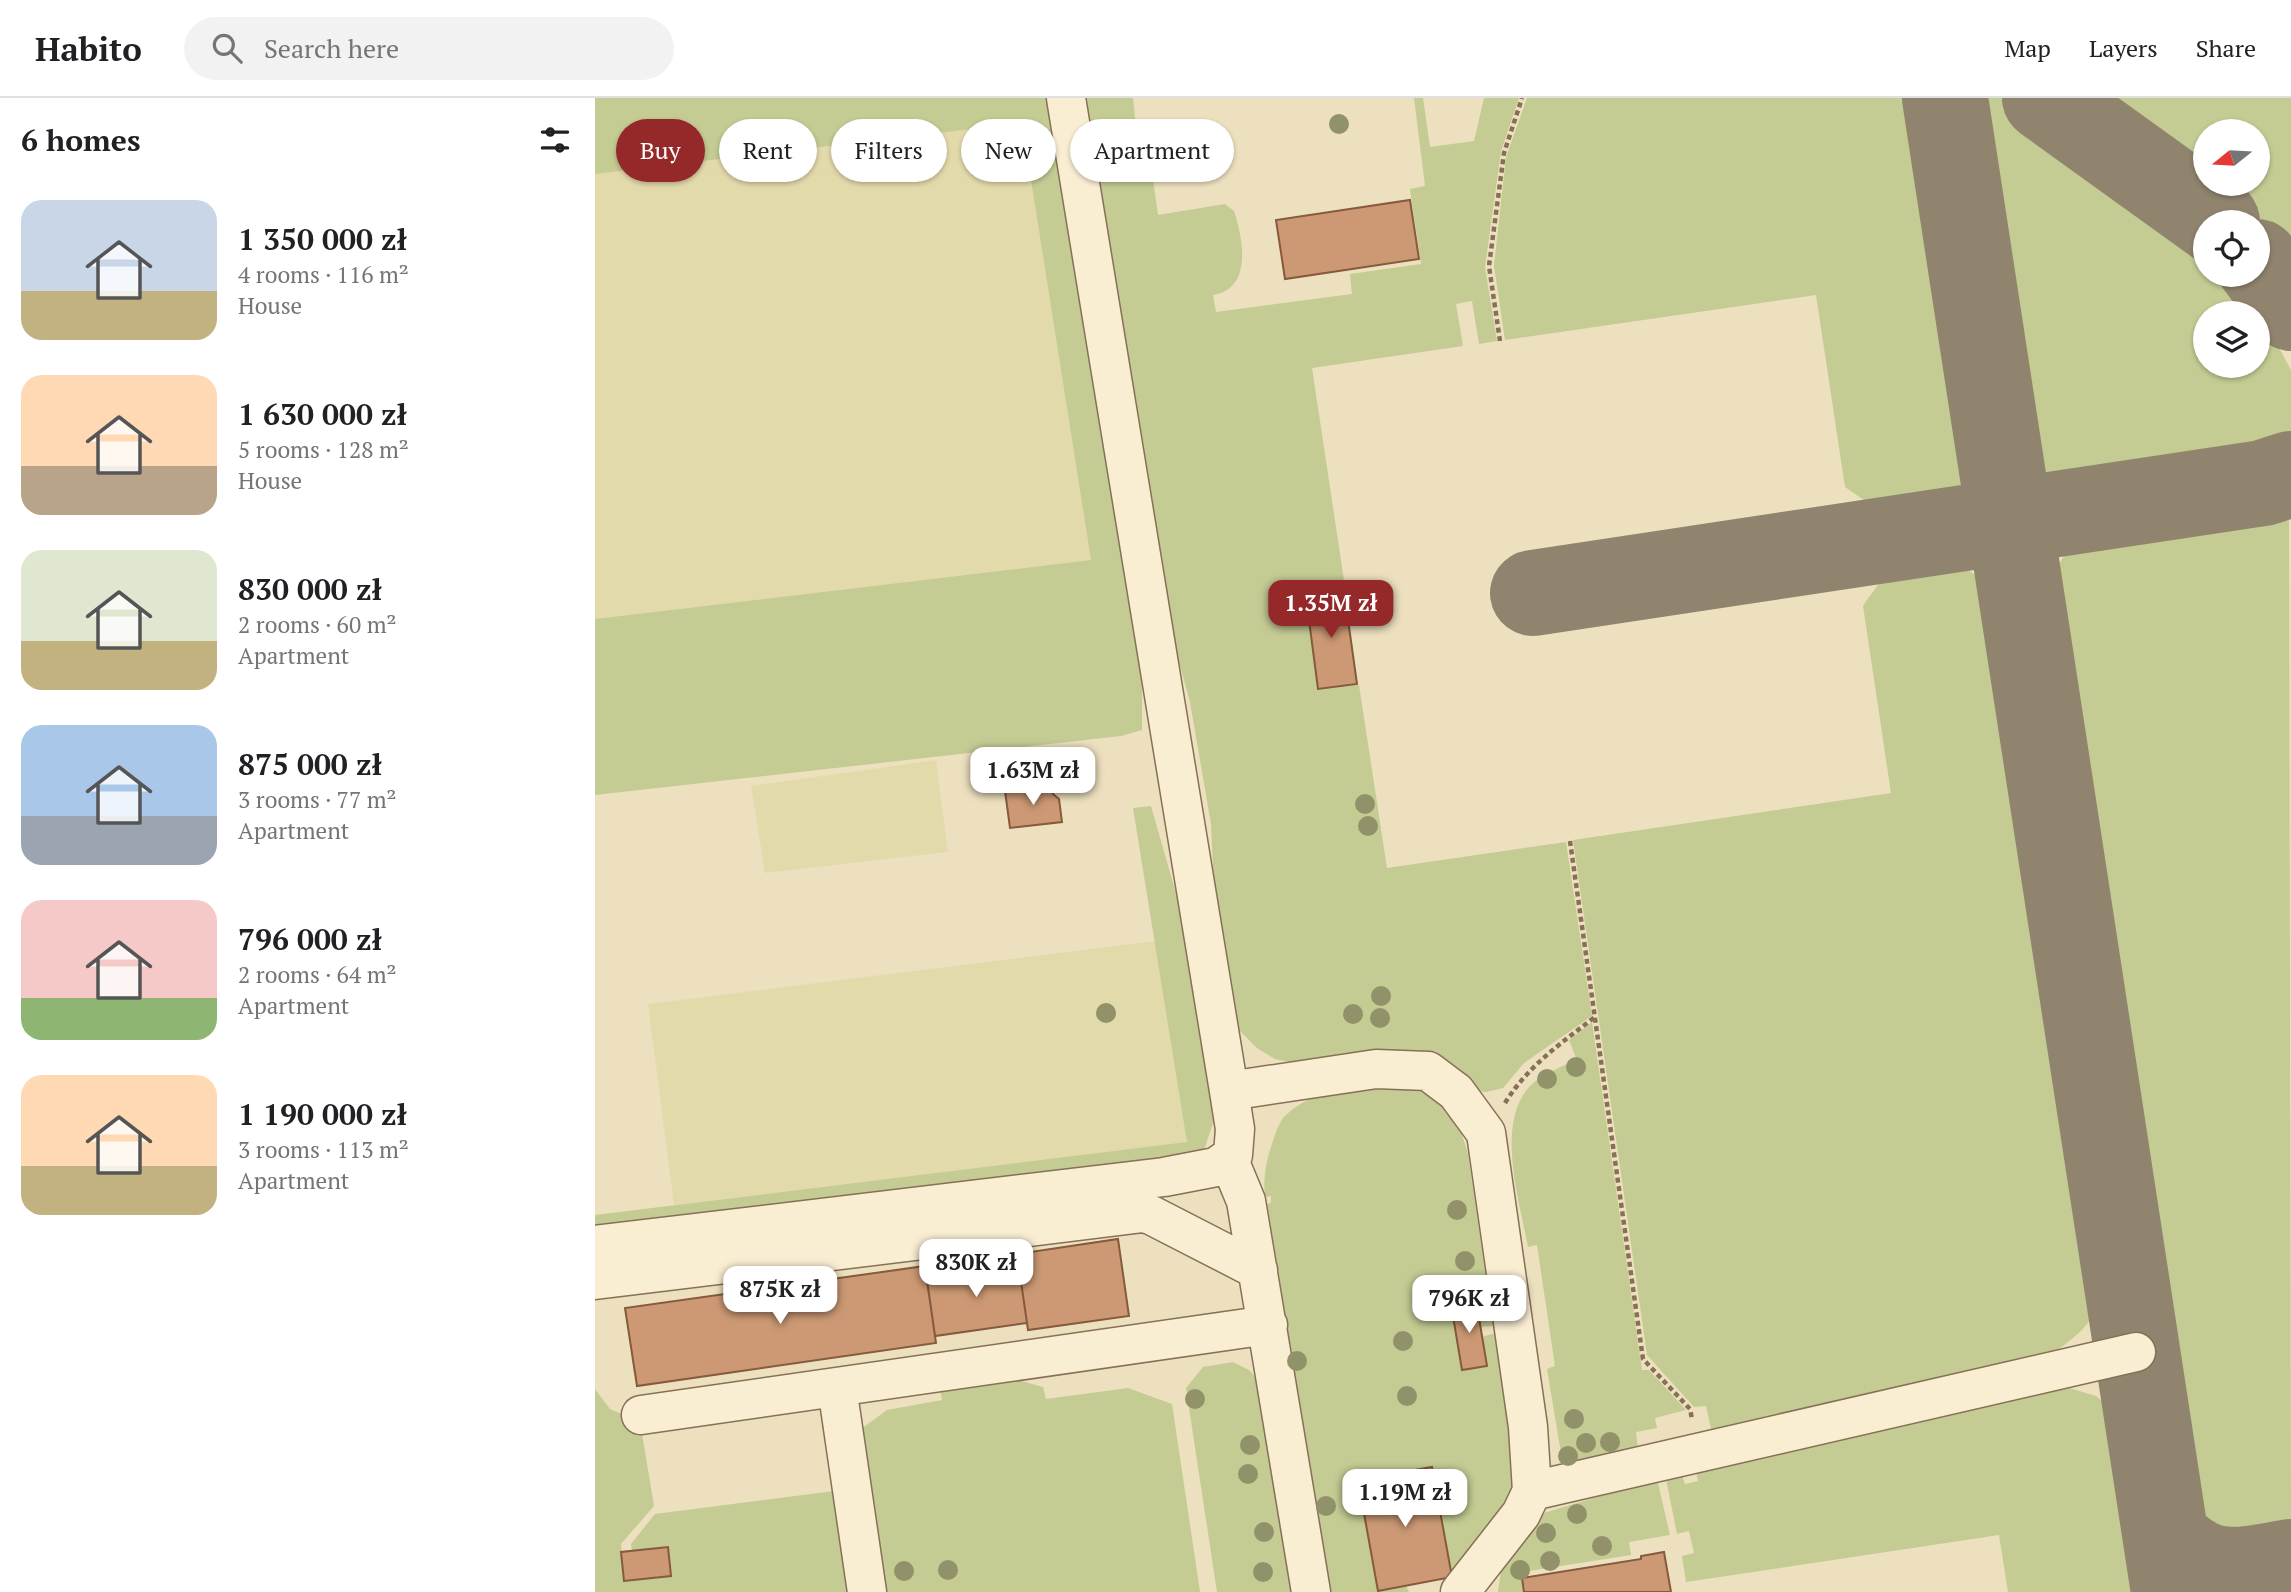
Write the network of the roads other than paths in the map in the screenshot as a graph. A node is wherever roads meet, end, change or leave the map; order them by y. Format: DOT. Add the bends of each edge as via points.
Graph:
graph roads {
  1 [pos="1066,98"];
  2 [pos="1229,1091"];
  3 [pos="1229,1160"];
  4 [pos="595,1245"];
  5 [pos="1258,1270"];
  6 [pos="595,1280"];
  7 [pos="1268,1325"];
  8 [pos="2136,1352"];
  9 [pos="837,1387"];
  10 [pos="641,1415"];
  11 [pos="1532,1491"];
  12 [pos="867,1592"];
  13 [pos="1311,1592"];
  14 [pos="1460,1592"];
  1 -- 2 [label="street"];
  2 -- 3 [label="street" via="1235,1145"];
  2 -- 11 [label="street" via="1376,1069 1428,1071 1456,1093 1486,1133 1528,1427"];
  3 -- 4 [label="street" via="1164,1178"];
  3 -- 5 [label="street" via="1247,1201"];
  5 -- 6 [label="street" via="1143,1213"];
  5 -- 7 [label="street"];
  7 -- 9 [label="street"];
  7 -- 13 [label="street"];
  8 -- 11 [label="street"];
  9 -- 10 [label="street"];
  9 -- 12 [label="street"];
  11 -- 14 [label="street" via="1521,1514"];
}
